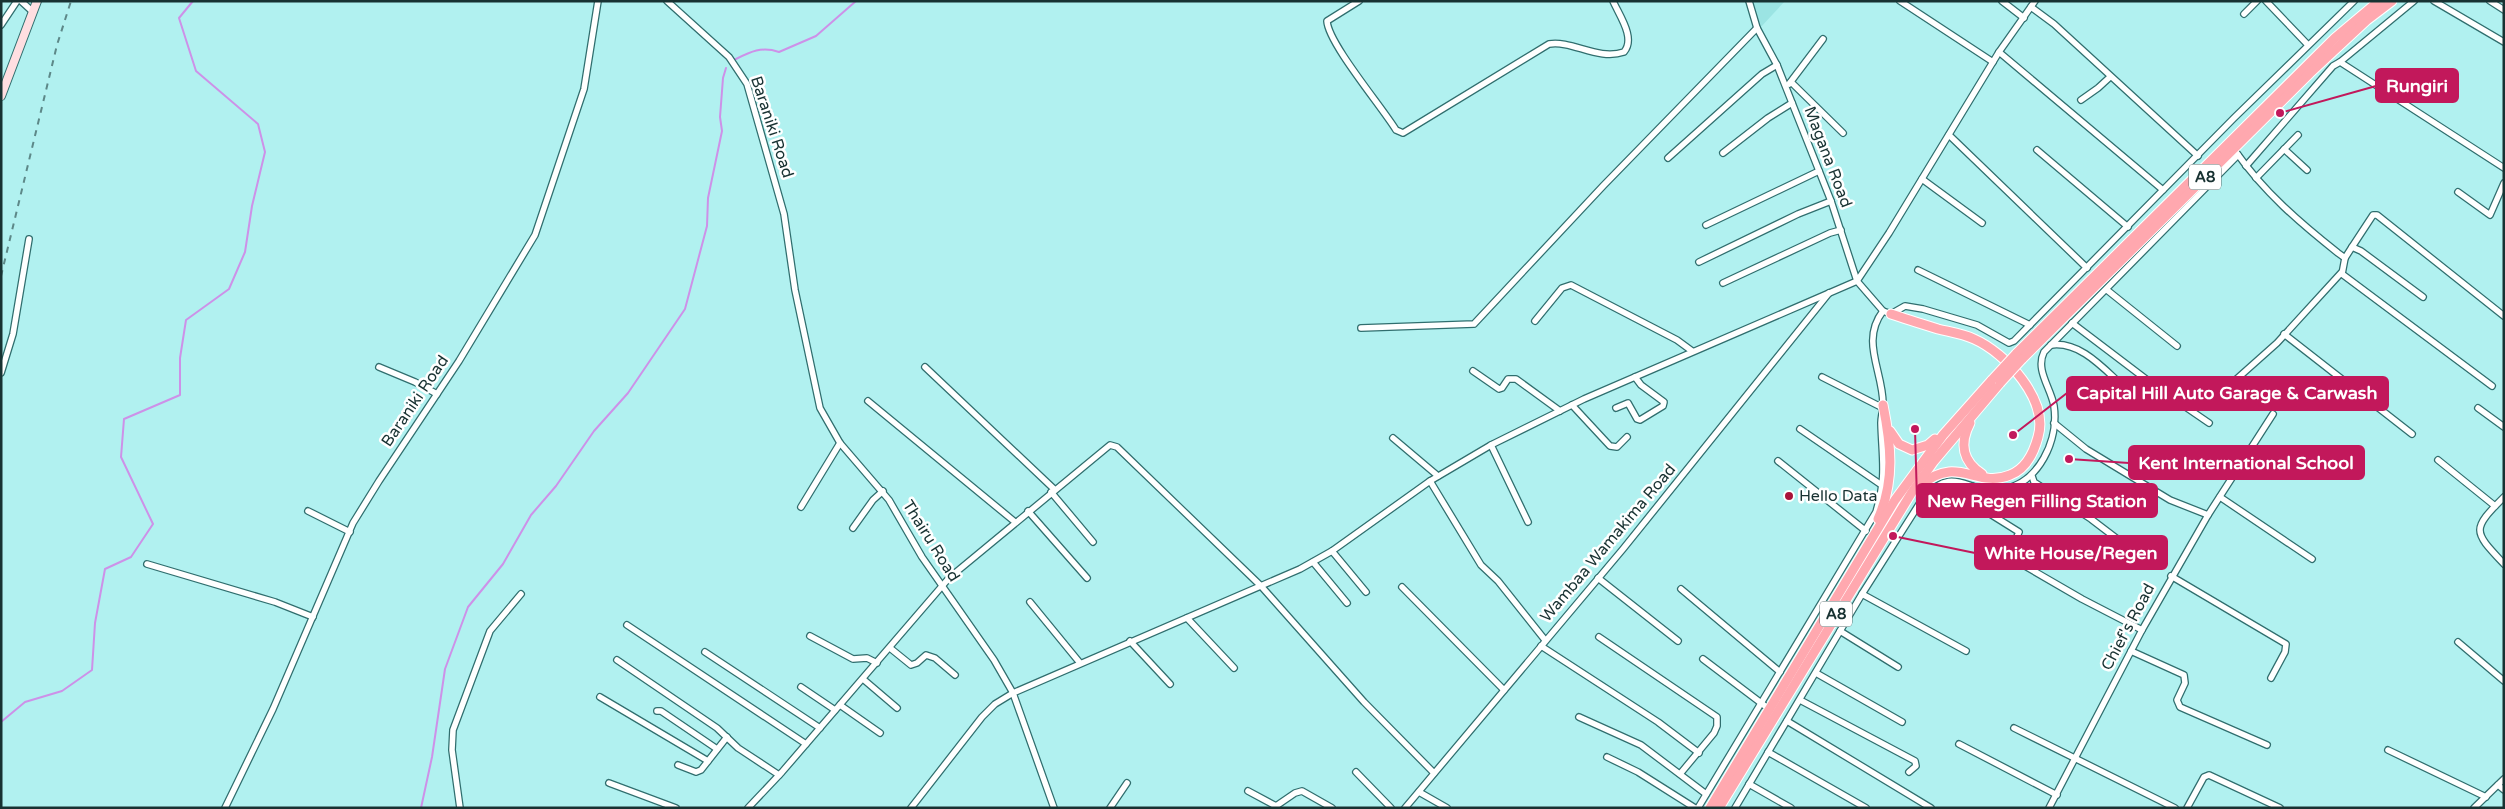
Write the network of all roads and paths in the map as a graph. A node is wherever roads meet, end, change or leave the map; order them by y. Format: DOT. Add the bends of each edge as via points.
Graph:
graph roads {
  1 [pos="19,1"];
  2 [pos="37,1"];
  3 [pos="598,1"];
  4 [pos="667,1"];
  5 [pos="1359,1"];
  6 [pos="1613,1"];
  7 [pos="1749,1"];
  8 [pos="1900,1"];
  9 [pos="2002,1"];
  10 [pos="2257,1"];
  11 [pos="2266,1"];
  12 [pos="2354,1"];
  13 [pos="2378,1"];
  14 [pos="2392,1"];
  15 [pos="2414,1"];
  16 [pos="2434,1"];
  17 [pos="2490,1"];
  18 [pos="2033,4"];
  19 [pos="2504,10"];
  20 [pos="33,12"];
  21 [pos="2244,14"];
  22 [pos="2024,18"];
  23 [pos="1,25"];
  24 [pos="1757,28"];
  25 [pos="1823,39"];
  26 [pos="2504,42"];
  27 [pos="2308,45"];
  28 [pos="2000,52"];
  29 [pos="1993,62"];
  30 [pos="2340,62"];
  31 [pos="1777,64"];
  32 [pos="2110,77"];
  33 [pos="1791,82"];
  34 [pos="1786,88"];
  35 [pos="1,96"];
  36 [pos="2081,100"];
  37 [pos="1792,104"];
  38 [pos="1843,133"];
  39 [pos="1949,134"];
  40 [pos="2298,135"];
  41 [pos="2284,149"];
  42 [pos="2036,150"];
  43 [pos="2236,151"];
  44 [pos="1723,153"];
  45 [pos="2198,156"];
  46 [pos="1668,158"];
  47 [pos="2246,166"];
  48 [pos="2504,168"];
  49 [pos="2306,170"];
  50 [pos="1819,171"];
  51 [pos="2256,178"];
  52 [pos="1922,179"];
  53 [pos="2504,183"];
  54 [pos="2163,190"];
  55 [pos="2458,192"];
  56 [pos="1831,201"];
  57 [pos="1982,223"];
  58 [pos="1706,225"];
  59 [pos="2128,226"];
  60 [pos="1842,230"];
  61 [pos="29,238"];
  62 [pos="2352,247"];
  63 [pos="2345,258"];
  64 [pos="1699,262"];
  65 [pos="2087,268"];
  66 [pos="1918,270"];
  67 [pos="2341,273"];
  68 [pos="1857,281"];
  69 [pos="1723,283"];
  70 [pos="795,290"];
  71 [pos="2106,290"];
  72 [pos="1829,292"];
  73 [pos="2423,297"];
  74 [pos="1887,313"];
  75 [pos="2504,316"];
  76 [pos="1535,321"];
  77 [pos="2072,323"];
  78 [pos="2030,325"];
  79 [pos="1361,328"];
  80 [pos="2284,334"];
  81 [pos="2050,345"];
  82 [pos="2177,346"];
  83 [pos="1692,351"];
  84 [pos="2019,357"];
  85 [pos="379,367"];
  86 [pos="925,367"];
  87 [pos="1474,371"];
  88 [pos="1,373"];
  89 [pos="1635,377"];
  90 [pos="1822,377"];
  91 [pos="1996,381"];
  92 [pos="2231,384"];
  93 [pos="2123,386"];
  94 [pos="2492,386"];
  95 [pos="437,394"];
  96 [pos="1984,400"];
  97 [pos="868,401"];
  98 [pos="1972,401"];
  99 [pos="1572,405"];
  100 [pos="1883,406"];
  101 [pos="1616,408"];
  102 [pos="2478,408"];
  103 [pos="1560,411"];
  104 [pos="2273,414"];
  105 [pos="2054,423"];
  106 [pos="2209,423"];
  107 [pos="1887,426"];
  108 [pos="2504,427"];
  109 [pos="1800,429"];
  110 [pos="2412,434"];
  111 [pos="1627,437"];
  112 [pos="1393,438"];
  113 [pos="840,442"];
  114 [pos="1491,445"];
  115 [pos="2036,445"];
  116 [pos="2047,450"];
  117 [pos="2438,460"];
  118 [pos="1778,461"];
  119 [pos="1438,476"];
  120 [pos="2032,476"];
  121 [pos="1992,478"];
  122 [pos="1430,481"];
  123 [pos="1883,486"];
  124 [pos="1972,486"];
  125 [pos="883,491"];
  126 [pos="1053,491"];
  127 [pos="1912,492"];
  128 [pos="2220,497"];
  129 [pos="2504,497"];
  130 [pos="2495,506"];
  131 [pos="801,507"];
  132 [pos="308,510"];
  133 [pos="1028,511"];
  134 [pos="2208,515"];
  135 [pos="1016,522"];
  136 [pos="1528,522"];
  137 [pos="854,528"];
  138 [pos="1890,529"];
  139 [pos="1866,531"];
  140 [pos="350,532"];
  141 [pos="1899,535"];
  142 [pos="1093,542"];
  143 [pos="2133,551"];
  144 [pos="1332,552"];
  145 [pos="2312,559"];
  146 [pos="1313,562"];
  147 [pos="1868,563"];
  148 [pos="147,564"];
  149 [pos="2504,564"];
  150 [pos="1855,567"];
  151 [pos="1877,569"];
  152 [pos="2171,576"];
  153 [pos="1086,578"];
  154 [pos="1598,578"];
  155 [pos="942,586"];
  156 [pos="1262,586"];
  157 [pos="1402,587"];
  158 [pos="1681,589"];
  159 [pos="1366,592"];
  160 [pos="521,594"];
  161 [pos="1862,594"];
  162 [pos="1030,602"];
  163 [pos="1347,604"];
  164 [pos="1819,616"];
  165 [pos="313,617"];
  166 [pos="1187,618"];
  167 [pos="627,625"];
  168 [pos="2142,630"];
  169 [pos="1840,631"];
  170 [pos="810,636"];
  171 [pos="1599,637"];
  172 [pos="1545,640"];
  173 [pos="1130,641"];
  174 [pos="1678,642"];
  175 [pos="2458,642"];
  176 [pos="1541,646"];
  177 [pos="890,648"];
  178 [pos="2130,651"];
  179 [pos="704,652"];
  180 [pos="1966,652"];
  181 [pos="1703,659"];
  182 [pos="617,660"];
  183 [pos="877,663"];
  184 [pos="1080,663"];
  185 [pos="1898,667"];
  186 [pos="1234,668"];
  187 [pos="1780,672"];
  188 [pos="1816,673"];
  189 [pos="955,675"];
  190 [pos="863,678"];
  191 [pos="2271,678"];
  192 [pos="2504,681"];
  193 [pos="1170,684"];
  194 [pos="801,687"];
  195 [pos="1504,690"];
  196 [pos="1012,693"];
  197 [pos="600,697"];
  198 [pos="1800,700"];
  199 [pos="1765,706"];
  200 [pos="838,707"];
  201 [pos="897,708"];
  202 [pos="657,712"];
  203 [pos="1579,717"];
  204 [pos="1787,721"];
  205 [pos="1902,722"];
  206 [pos="820,728"];
  207 [pos="2014,728"];
  208 [pos="880,733"];
  209 [pos="727,737"];
  210 [pos="806,744"];
  211 [pos="1959,744"];
  212 [pos="2267,745"];
  213 [pos="717,749"];
  214 [pos="2388,750"];
  215 [pos="1768,752"];
  216 [pos="1699,753"];
  217 [pos="1607,757"];
  218 [pos="2075,758"];
  219 [pos="708,761"];
  220 [pos="678,765"];
  221 [pos="1356,772"];
  222 [pos="1908,772"];
  223 [pos="1434,774"];
  224 [pos="1680,774"];
  225 [pos="779,775"];
  226 [pos="2504,779"];
  227 [pos="608,783"];
  228 [pos="1127,783"];
  229 [pos="1748,784"];
  230 [pos="2498,785"];
  231 [pos="2504,790"];
  232 [pos="1248,791"];
  233 [pos="1419,792"];
  234 [pos="1706,794"];
  235 [pos="2056,795"];
  236 [pos="2486,797"];
  237 [pos="225,808"];
  238 [pos="460,808"];
  239 [pos="676,808"];
  240 [pos="748,808"];
  241 [pos="911,808"];
  242 [pos="1054,808"];
  243 [pos="1110,808"];
  244 [pos="1332,808"];
  245 [pos="1391,808"];
  246 [pos="1405,808"];
  247 [pos="1447,808"];
  248 [pos="1696,808"];
  249 [pos="1710,808"];
  250 [pos="1719,808"];
  251 [pos="1735,808"];
  252 [pos="1791,808"];
  253 [pos="1866,808"];
  254 [pos="1931,808"];
  255 [pos="2050,808"];
  256 [pos="2175,808"];
  257 [pos="2187,808"];
  258 [pos="2280,808"];
  259 [pos="2474,808"];
  1 -- 20 [label="street"];
  1 -- 23 [label="street"];
  2 -- 20 [label="main road"];
  3 -- 95 [label="street, Baraniki Road" via="584,89 535,235"];
  4 -- 70 [label="street, Baraniki Road" via="729,57 747,84 781,202"];
  5 -- 6 [label="street" via="1327,21 1327,26 1396,130 1403,133 1549,44 1559,43 1614,55 1624,52 1628,47 1628,34"];
  7 -- 24 [label="street, Magana Road"];
  8 -- 29 [label="street"];
  9 -- 22 [label="street"];
  10 -- 21 [label="street"];
  11 -- 27 [label="street"];
  12 -- 27 [label="street"];
  13 -- 84 [label="highway, A8" via="2336,38"];
  14 -- 43 [label="highway, A8" via="2345,40"];
  15 -- 30 [label="street"];
  16 -- 26 [label="street"];
  17 -- 19 [label="street"];
  18 -- 22 [label="street"];
  18 -- 32 [label="street"];
  20 -- 35 [label="main road"];
  22 -- 28 [label="street"];
  24 -- 31 [label="street, Magana Road"];
  24 -- 79 [label="street" via="1474,324"];
  25 -- 33 [label="street"];
  27 -- 45 [label="street"];
  28 -- 29 [label="street"];
  28 -- 54 [label="street"];
  29 -- 39 [label="street"];
  30 -- 47 [label="street" via="2333,66"];
  30 -- 48 [label="street"];
  31 -- 34 [label="street, Magana Road"];
  31 -- 46 [label="street"];
  32 -- 36 [label="street"];
  32 -- 45 [label="street"];
  33 -- 34 [label="street"];
  33 -- 38 [label="street"];
  34 -- 37 [label="street, Magana Road"];
  37 -- 44 [label="street"];
  37 -- 50 [label="street, Magana Road"];
  39 -- 52 [label="street"];
  39 -- 65 [label="street"];
  40 -- 41 [label="street"];
  41 -- 49 [label="street"];
  41 -- 51 [label="street"];
  42 -- 59 [label="street"];
  43 -- 47 [label="street"];
  43 -- 71 [label="street"];
  43 -- 84 [label="highway, A8"];
  45 -- 54 [label="street"];
  47 -- 51 [label="street"];
  50 -- 56 [label="street, Magana Road"];
  50 -- 58 [label="street"];
  51 -- 63 [label="street" via="2281,205"];
  52 -- 57 [label="street"];
  52 -- 68 [label="street"];
  53 -- 55 [label="street" via="2490,215"];
  54 -- 59 [label="street"];
  56 -- 60 [label="street, Magana Road"];
  56 -- 64 [label="street"];
  59 -- 65 [label="street"];
  60 -- 68 [label="street, Magana Road"];
  60 -- 69 [label="street"];
  61 -- 88 [label="street" via="14,334"];
  62 -- 63 [label="street"];
  62 -- 73 [label="street" via="2381,264"];
  62 -- 75 [label="street" via="2368,219 2377,215"];
  63 -- 67 [label="street"];
  65 -- 78 [label="street"];
  66 -- 78 [label="street"];
  67 -- 80 [label="street"];
  67 -- 94 [label="street"];
  68 -- 72 [label="street"];
  68 -- 74 [label="street, Magana Road"];
  70 -- 113 [label="street, Thairu Road" via="816,400"];
  71 -- 77 [label="street"];
  71 -- 82 [label="street"];
  72 -- 83 [label="street"];
  72 -- 154 [label="street, Wambaa Wamakima Road"];
  74 -- 78 [label="street" via="1905,306 1923,309 1977,325 2009,343"];
  74 -- 100 [label="street" via="1874,327 1872,341"];
  74 -- 115 [label="highway" via="1974,339 2000,356 2037,401 2040,423"];
  76 -- 83 [label="street" via="1562,288 1570,285 1677,340"];
  77 -- 81 [label="street"];
  77 -- 106 [label="street"];
  80 -- 92 [label="street"];
  80 -- 110 [label="street"];
  81 -- 93 [label="street" via="2064,344 2076,348"];
  81 -- 105 [label="street" via="2040,360 2040,368 2052,396"];
  83 -- 89 [label="street"];
  84 -- 91 [label="highway, A8, bridge"];
  85 -- 95 [label="street"];
  86 -- 126 [label="street"];
  87 -- 103 [label="street" via="1498,389 1508,379 1514,378"];
  89 -- 99 [label="street"];
  89 -- 101 [label="street" via="1664,402 1663,406 1640,420 1628,404"];
  90 -- 100 [label="street"];
  91 -- 96 [label="highway, A8"];
  91 -- 98 [label="highway, A8"];
  95 -- 140 [label="street, Baraniki Road" via="379,481"];
  96 -- 121 [label="highway" via="1965,433 1964,452 1973,467"];
  96 -- 127 [label="highway, A8"];
  97 -- 135 [label="street"];
  98 -- 107 [label="highway" via="1936,438 1921,448 1905,448"];
  98 -- 150 [label="highway, A8" via="1895,500"];
  99 -- 103 [label="street"];
  99 -- 111 [label="street" via="1610,446 1617,447"];
  100 -- 107 [label="highway"];
  100 -- 123 [label="street"];
  102 -- 108 [label="street"];
  103 -- 114 [label="street"];
  104 -- 128 [label="street, Chief's Road"];
  105 -- 116 [label="street"];
  105 -- 134 [label="street" via="2086,448 2170,500"];
  107 -- 150 [label="highway" via="1891,454 1888,492"];
  109 -- 123 [label="street"];
  112 -- 119 [label="street"];
  113 -- 125 [label="street, Thairu Road"];
  113 -- 131 [label="street"];
  114 -- 119 [label="street"];
  114 -- 136 [label="street"];
  115 -- 116 [label="street"];
  115 -- 121 [label="highway" via="2022,468 2012,475"];
  116 -- 120 [label="street"];
  117 -- 130 [label="street"];
  118 -- 139 [label="street"];
  119 -- 122 [label="street"];
  120 -- 124 [label="street" via="2020,484 1995,491"];
  120 -- 143 [label="street" via="2034,482"];
  121 -- 127 [label="highway" via="1948,471 1930,478"];
  122 -- 144 [label="street"];
  122 -- 172 [label="street" via="1482,565"];
  123 -- 139 [label="street" via="1876,512"];
  124 -- 141 [label="street" via="1950,480 1934,486"];
  124 -- 168 [label="street" via="1978,506 2019,532 2009,555 2013,559"];
  125 -- 137 [label="street"];
  125 -- 155 [label="street, Thairu Road"];
  126 -- 133 [label="street"];
  126 -- 142 [label="street"];
  126 -- 156 [label="street" via="1108,446 1115,446"];
  127 -- 138 [label="highway, A8"];
  128 -- 134 [label="street, Chief's Road"];
  128 -- 145 [label="street"];
  129 -- 130 [label="street"];
  130 -- 149 [label="street" via="2480,524 2479,533"];
  132 -- 140 [label="street"];
  133 -- 135 [label="street"];
  133 -- 153 [label="street"];
  134 -- 152 [label="street, Chief's Road"];
  135 -- 155 [label="street"];
  138 -- 141 [label="street"];
  138 -- 147 [label="highway, A8"];
  139 -- 164 [label="street"];
  140 -- 165 [label="street, Baraniki Road"];
  141 -- 151 [label="street"];
  144 -- 146 [label="street"];
  144 -- 159 [label="street"];
  146 -- 156 [label="street"];
  146 -- 163 [label="street"];
  147 -- 151 [label="street"];
  147 -- 250 [label="highway, A8"];
  148 -- 165 [label="street" via="275,602"];
  150 -- 164 [label="highway, A8"];
  151 -- 161 [label="street"];
  152 -- 168 [label="street, Chief's Road"];
  152 -- 191 [label="street" via="2286,644 2286,652"];
  154 -- 172 [label="street, Wambaa Wamakima Road"];
  154 -- 174 [label="street"];
  155 -- 177 [label="street"];
  155 -- 196 [label="street, Thairu Road" via="981,640"];
  156 -- 166 [label="street"];
  156 -- 223 [label="street" via="1359,697"];
  157 -- 195 [label="street"];
  158 -- 187 [label="street"];
  160 -- 238 [label="street" via="490,631 453,730 452,750"];
  161 -- 169 [label="street"];
  161 -- 180 [label="street"];
  162 -- 184 [label="street"];
  164 -- 187 [label="street"];
  164 -- 199 [label="highway, A8"];
  165 -- 237 [label="street, Baraniki Road"];
  166 -- 173 [label="street"];
  166 -- 186 [label="street"];
  167 -- 210 [label="street"];
  168 -- 178 [label="street, Chief's Road"];
  169 -- 185 [label="street"];
  169 -- 188 [label="street"];
  170 -- 183 [label="street" via="853,659 867,658"];
  171 -- 216 [label="street" via="1717,717 1714,733"];
  172 -- 176 [label="street, Wambaa Wamakima Road"];
  173 -- 184 [label="street"];
  173 -- 193 [label="street"];
  175 -- 192 [label="street"];
  176 -- 195 [label="street, Wambaa Wamakima Road"];
  176 -- 216 [label="street" via="1658,722"];
  177 -- 183 [label="street"];
  177 -- 189 [label="street" via="911,665 932,656"];
  178 -- 212 [label="street" via="2184,675 2185,683 2177,700 2180,706"];
  178 -- 218 [label="street, Chief's Road"];
  179 -- 206 [label="street"];
  181 -- 199 [label="street"];
  182 -- 209 [label="street"];
  183 -- 190 [label="street"];
  184 -- 196 [label="street"];
  187 -- 199 [label="street"];
  188 -- 198 [label="street"];
  188 -- 205 [label="street"];
  190 -- 200 [label="street"];
  190 -- 201 [label="street"];
  194 -- 200 [label="street"];
  195 -- 223 [label="street, Wambaa Wamakima Road"];
  196 -- 241 [label="street" via="982,716"];
  196 -- 242 [label="street, Thairu Road"];
  197 -- 219 [label="street"];
  198 -- 204 [label="street"];
  198 -- 222 [label="street" via="1915,761 1916,766"];
  199 -- 234 [label="street"];
  199 -- 249 [label="highway, A8"];
  200 -- 206 [label="street"];
  200 -- 208 [label="street"];
  202 -- 213 [label="street" via="661,711"];
  203 -- 224 [label="street" via="1641,745"];
  204 -- 215 [label="street"];
  204 -- 254 [label="street"];
  206 -- 210 [label="street"];
  207 -- 218 [label="street"];
  209 -- 213 [label="street"];
  209 -- 225 [label="street"];
  210 -- 225 [label="street"];
  211 -- 235 [label="street"];
  213 -- 219 [label="street"];
  214 -- 236 [label="street"];
  215 -- 229 [label="street"];
  215 -- 253 [label="street"];
  216 -- 224 [label="street"];
  217 -- 248 [label="street"];
  218 -- 235 [label="street, Chief's Road"];
  218 -- 256 [label="street"];
  219 -- 220 [label="street" via="696,772"];
  221 -- 245 [label="street"];
  223 -- 233 [label="street, Wambaa Wamakima Road"];
  224 -- 234 [label="street"];
  225 -- 240 [label="street"];
  226 -- 230 [label="street"];
  227 -- 239 [label="street"];
  228 -- 243 [label="street"];
  229 -- 251 [label="street"];
  229 -- 252 [label="street"];
  230 -- 231 [label="street"];
  230 -- 236 [label="street"];
  232 -- 244 [label="street" via="1276,806 1302,792"];
  233 -- 246 [label="street, Wambaa Wamakima Road"];
  233 -- 247 [label="street"];
  234 -- 248 [label="street"];
  235 -- 255 [label="street, Chief's Road"];
  236 -- 259 [label="street"];
  257 -- 258 [label="street" via="2201,782 2209,775"];
}
